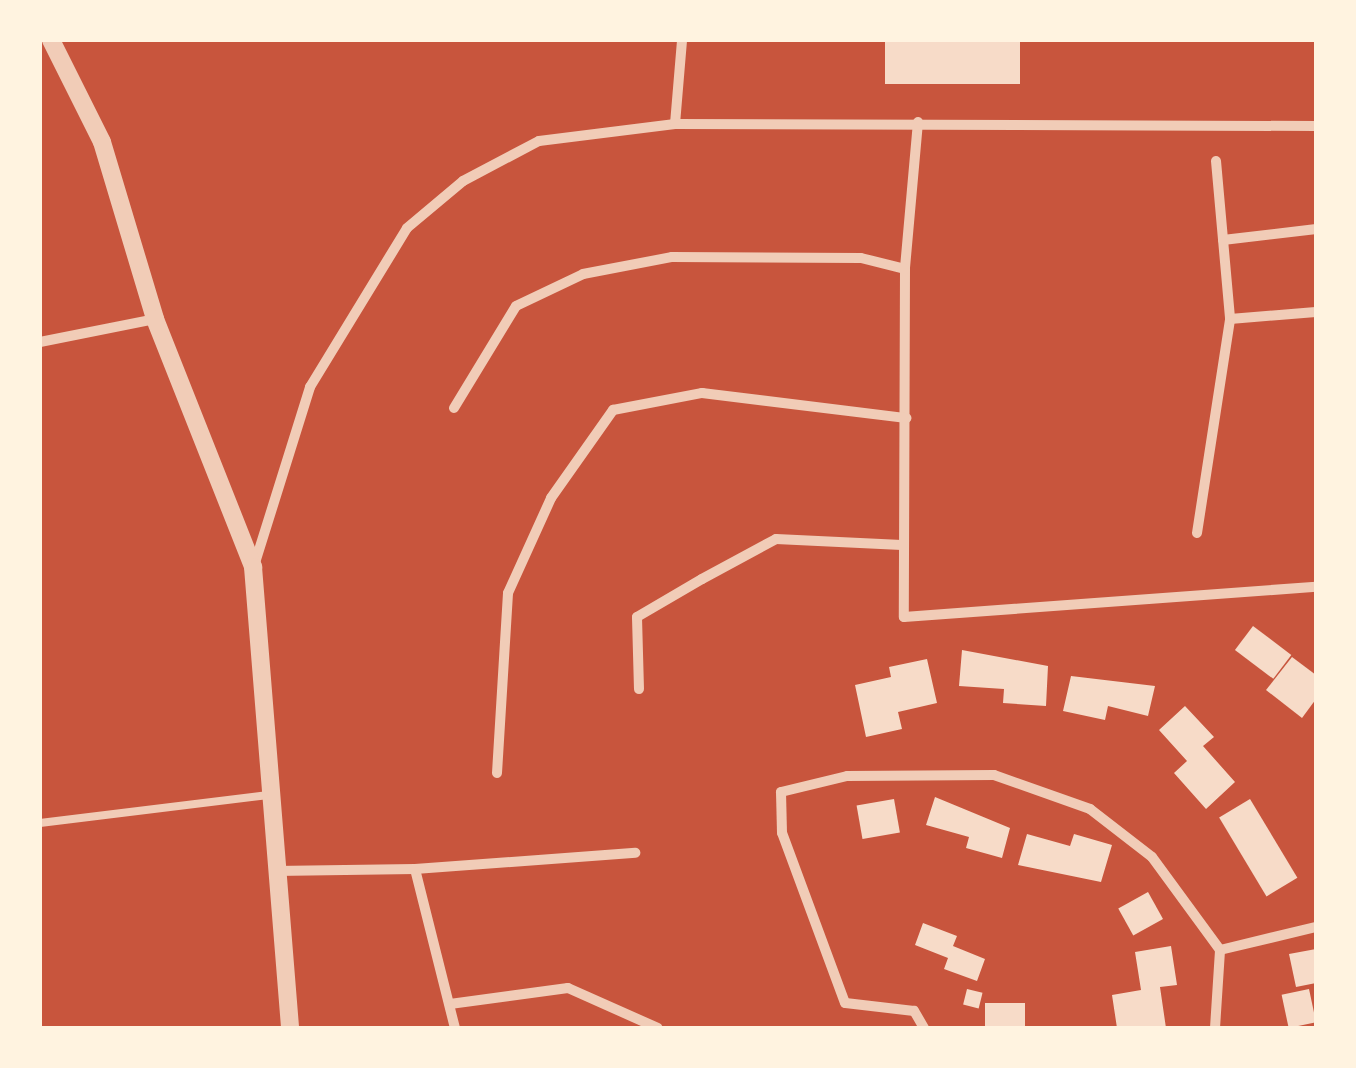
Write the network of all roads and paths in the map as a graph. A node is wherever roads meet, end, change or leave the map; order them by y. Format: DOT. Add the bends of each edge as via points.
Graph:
graph roads {
  1 [pos="50,40"];
  2 [pos="682,40"];
  3 [pos="918,122"];
  4 [pos="675,124"];
  5 [pos="1316,126"];
  6 [pos="1216,161"];
  7 [pos="1316,229"];
  8 [pos="1223,240"];
  9 [pos="904,269"];
  10 [pos="1316,312"];
  11 [pos="156,318"];
  12 [pos="1230,318"];
  13 [pos="40,342"];
  14 [pos="454,408"];
  15 [pos="906,418"];
  16 [pos="1197,533"];
  17 [pos="902,545"];
  18 [pos="254,567"];
  19 [pos="1316,587"];
  20 [pos="639,689"];
  21 [pos="498,773"];
  22 [pos="268,795"];
  23 [pos="40,823"];
  24 [pos="635,853"];
  25 [pos="415,869"];
  26 [pos="273,871"];
  27 [pos="1316,927"];
  28 [pos="1220,950"];
  29 [pos="450,1004"];
  30 [pos="290,1028"];
  31 [pos="454,1028"];
  32 [pos="658,1028"];
  33 [pos="924,1028"];
  34 [pos="1215,1028"];
  1 -- 11 [label="street" via="102,142"];
  2 -- 4 [label="street"];
  3 -- 4 [label="street"];
  3 -- 5 [label="street"];
  3 -- 9 [label="street"];
  4 -- 18 [label="street" via="539,141 463,181 407,228 310,387"];
  6 -- 8 [label="street"];
  7 -- 8 [label="street"];
  8 -- 12 [label="street"];
  9 -- 14 [label="street" via="861,258 672,256 582,274 516,306"];
  9 -- 15 [label="street"];
  10 -- 12 [label="street"];
  11 -- 13 [label="street"];
  11 -- 18 [label="street"];
  12 -- 16 [label="street"];
  15 -- 17 [label="street"];
  15 -- 21 [label="street" via="702,394 613,410 551,498 508,593"];
  17 -- 19 [label="street" via="904,617"];
  17 -- 20 [label="street" via="776,539 702,579 637,617"];
  18 -- 22 [label="street"];
  22 -- 23 [label="lane"];
  22 -- 26 [label="street"];
  24 -- 25 [label="street"];
  25 -- 26 [label="street"];
  25 -- 29 [label="street"];
  26 -- 30 [label="street"];
  27 -- 28 [label="street"];
  28 -- 33 [label="street" via="1152,857 1090,808 994,775 847,776 782,792 782,833 845,1003 914,1011"];
  28 -- 34 [label="street"];
  29 -- 31 [label="street"];
  29 -- 32 [label="street" via="568,988"];
}
